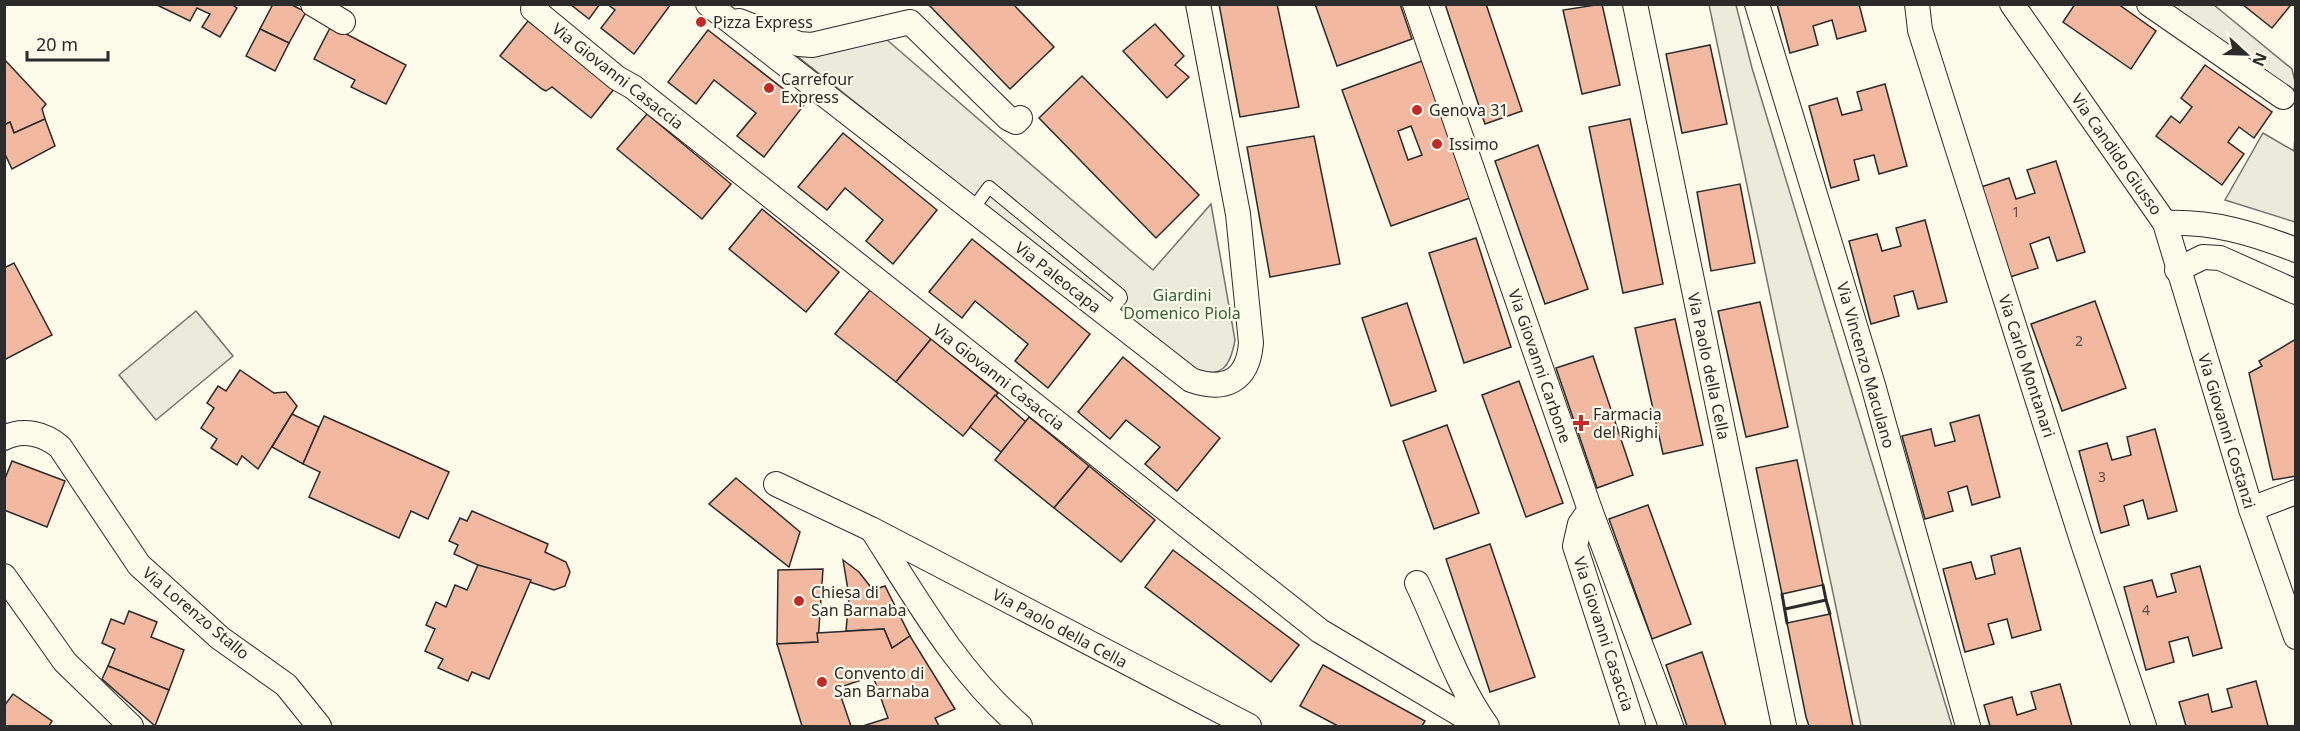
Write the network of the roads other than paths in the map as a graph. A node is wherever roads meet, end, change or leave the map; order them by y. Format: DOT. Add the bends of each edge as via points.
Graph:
graph roads {
  1 [pos="313,4"];
  2 [pos="1198,4"];
  3 [pos="1415,4"];
  4 [pos="1635,4"];
  5 [pos="1757,4"];
  6 [pos="1917,4"];
  7 [pos="2012,4"];
  8 [pos="2149,4"];
  9 [pos="533,9"];
  10 [pos="718,12"];
  11 [pos="343,22"];
  12 [pos="2283,97"];
  13 [pos="1020,118"];
  14 [pos="2165,223"];
  15 [pos="2295,250"];
  16 [pos="2177,270"];
  17 [pos="2295,292"];
  18 [pos="4,438"];
  19 [pos="776,484"];
  20 [pos="2295,492"];
  21 [pos="2251,509"];
  22 [pos="1590,510"];
  23 [pos="871,529"];
  24 [pos="4,576"];
  25 [pos="1417,583"];
  26 [pos="2295,637"];
  27 [pos="131,726"];
  28 [pos="319,726"];
  29 [pos="1020,726"];
  30 [pos="1249,726"];
  31 [pos="1480,726"];
  32 [pos="1487,726"];
  33 [pos="1633,726"];
  34 [pos="1671,726"];
  35 [pos="1784,726"];
  36 [pos="1968,726"];
  37 [pos="2144,726"];
  1 -- 11 [label="street"];
  2 -- 10 [label="street, Via Paleocapa" via="1238,214 1250,354 1234,381 1215,386 1191,380"];
  3 -- 22 [label="street, Via Giovanni Carbone"];
  4 -- 35 [label="street, Via Paolo della Cella"];
  5 -- 36 [label="street, Via Vincenzo Maculano" via="1873,385"];
  6 -- 37 [label="street, Via Carlo Montanari" via="1920,30 1972,198"];
  7 -- 14 [label="street, Via Candido Giusso"];
  8 -- 12 [label="street"];
  9 -- 31 [label="street, Via Giovanni Casaccia" via="1320,631"];
  10 -- 13 [label="street, Via Paleocapa" via="799,44 812,45 904,14 1008,118 1016,122"];
  14 -- 15 [label="street, Via Candido Giusso" via="2194,222 2252,232"];
  14 -- 16 [label="street, Via Giovanni Costanzi"];
  16 -- 17 [label="street" via="2203,257 2220,258"];
  16 -- 21 [label="street, Via Giovanni Costanzi"];
  18 -- 28 [label="street, Via Lorenzo Stallo" via="18,433 37,435 60,447 139,565 220,638 286,685"];
  19 -- 23 [label="street, Via Paolo della Cella"];
  20 -- 21 [label="street"];
  21 -- 26 [label="street, Via Giovanni Costanzi"];
  22 -- 33 [label="street, Via Giovanni Casaccia" via="1580,524 1575,546"];
  22 -- 34 [label="street, Via Giovanni Carbone"];
  23 -- 29 [label="street" via="957,662 995,705"];
  23 -- 30 [label="street, Via Paolo della Cella"];
  24 -- 27 [label="street" via="65,662"];
  25 -- 32 [label="street" via="1454,667"];
}
